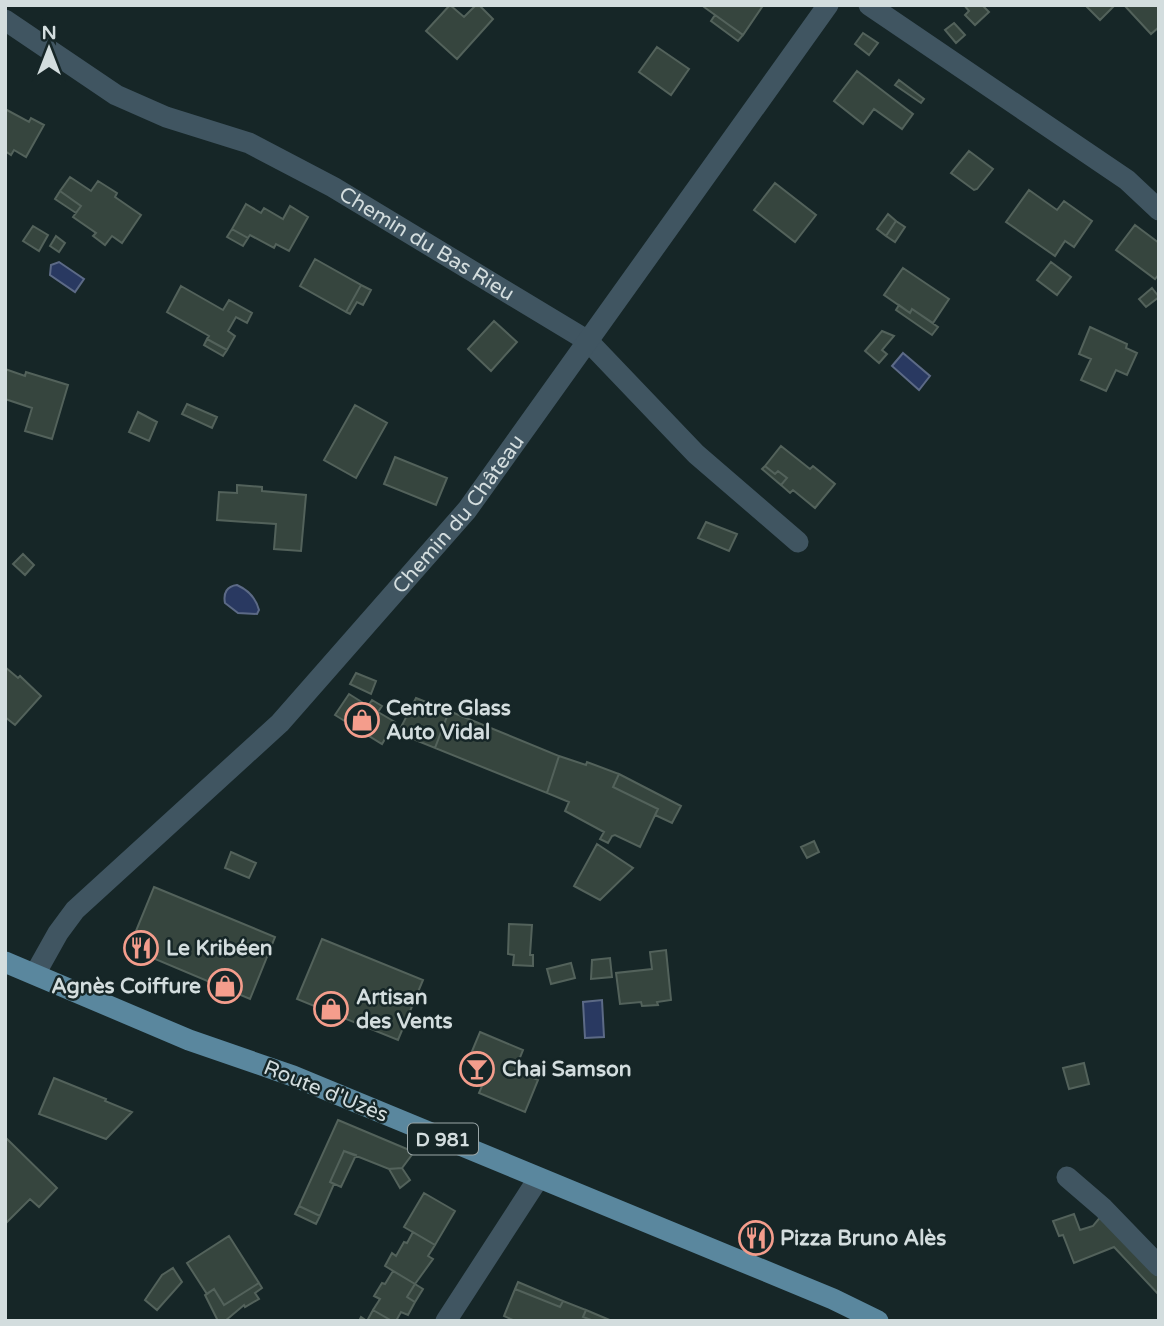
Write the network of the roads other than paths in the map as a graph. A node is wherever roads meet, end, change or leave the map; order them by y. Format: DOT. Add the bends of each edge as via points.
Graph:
graph roads {
  1 [pos="828,5"];
  2 [pos="869,5"];
  3 [pos="5,20"];
  4 [pos="1159,210"];
  5 [pos="588,341"];
  6 [pos="798,542"];
  7 [pos="5,962"];
  8 [pos="35,974"];
  9 [pos="1068,1177"];
  10 [pos="538,1179"];
  11 [pos="1159,1266"];
  12 [pos="446,1321"];
  13 [pos="878,1321"];
  1 -- 5 [label="street, Chemin du Château"];
  2 -- 4 [label="street" via="1127,180"];
  3 -- 5 [label="street, Chemin du Bas Rieu" via="116,95 166,117 249,143 333,187"];
  5 -- 6 [label="street, Chemin du Bas Rieu" via="696,454"];
  5 -- 8 [label="street, Chemin du Château" via="467,510 280,723 75,910"];
  7 -- 8 [label="main road, Route d'Uzès / D 981"];
  8 -- 10 [label="main road, Route d'Uzès / D 981"];
  9 -- 11 [label="street"];
  10 -- 12 [label="street"];
  10 -- 13 [label="main road, Route d'Uzès / D 981"];
}
